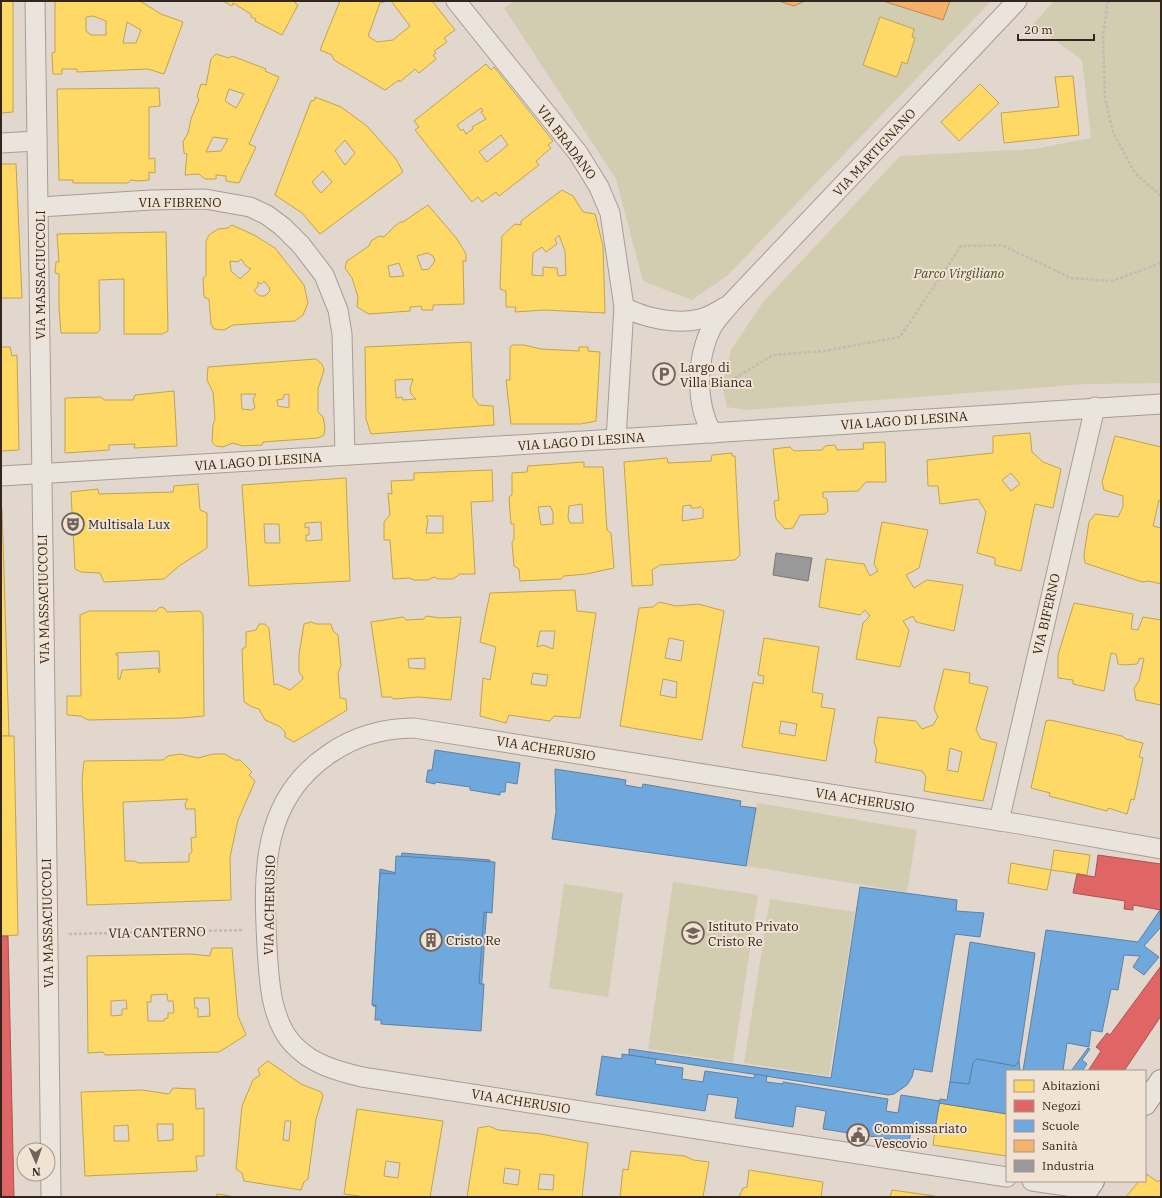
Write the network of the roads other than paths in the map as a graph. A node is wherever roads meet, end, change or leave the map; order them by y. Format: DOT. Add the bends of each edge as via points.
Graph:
graph roads {
  1 [pos="35,1"];
  2 [pos="456,1"];
  3 [pos="1017,1"];
  4 [pos="37,141"];
  5 [pos="1,143"];
  6 [pos="40,207"];
  7 [pos="731,303"];
  8 [pos="624,307"];
  9 [pos="1161,404"];
  10 [pos="1095,407"];
  11 [pos="712,433"];
  12 [pos="616,439"];
  13 [pos="345,455"];
  14 [pos="41,472"];
  15 [pos="1,476"];
  16 [pos="999,821"];
  17 [pos="1161,849"];
  18 [pos="1161,1081"];
  19 [pos="1146,1103"];
  20 [pos="1006,1177"];
  21 [pos="1039,1182"];
  22 [pos="1087,1189"];
  23 [pos="51,1197"];
  1 -- 4 [label="street, VIA MASSACIUCCOLI"];
  2 -- 8 [label="street, VIA BRADANO" via="592,174 606,202 611,219"];
  3 -- 7 [label="street, VIA MARTIGNANO"];
  4 -- 5 [label="street"];
  4 -- 6 [label="street, VIA MASSACIUCCOLI"];
  6 -- 13 [label="street, VIA FIBRENO" via="206,199 250,207 267,215 282,227 305,250 324,275 338,310 342,334"];
  6 -- 14 [label="street, VIA MASSACIUCCOLI"];
  7 -- 8 [label="street" via="707,317 689,321 647,317"];
  7 -- 11 [label="street" via="713,326 702,362 700,387 703,410"];
  8 -- 12 [label="street"];
  9 -- 10 [label="street, VIA LAGO DI LESINA"];
  10 -- 11 [label="street, VIA LAGO DI LESINA"];
  10 -- 16 [label="street, VIA BIFERNO"];
  11 -- 12 [label="street, VIA LAGO DI LESINA"];
  12 -- 13 [label="street, VIA LAGO DI LESINA"];
  13 -- 14 [label="street, VIA LAGO DI LESINA" via="132,469"];
  14 -- 15 [label="street, VIA LAGO DI LESINA"];
  14 -- 23 [label="street, VIA MASSACIUCCOLI"];
  16 -- 17 [label="street, VIA ACHERUSIO"];
  16 -- 20 [label="street, VIA ACHERUSIO" via="414,728 382,730 356,738 324,757 300,778 286,798 275,820 270,845 266,884 266,929 271,986 276,1014 282,1028 292,1043 306,1056 334,1070 370,1078"];
  18 -- 19 [label="street"];
  21 -- 22 [label="street"];
}
